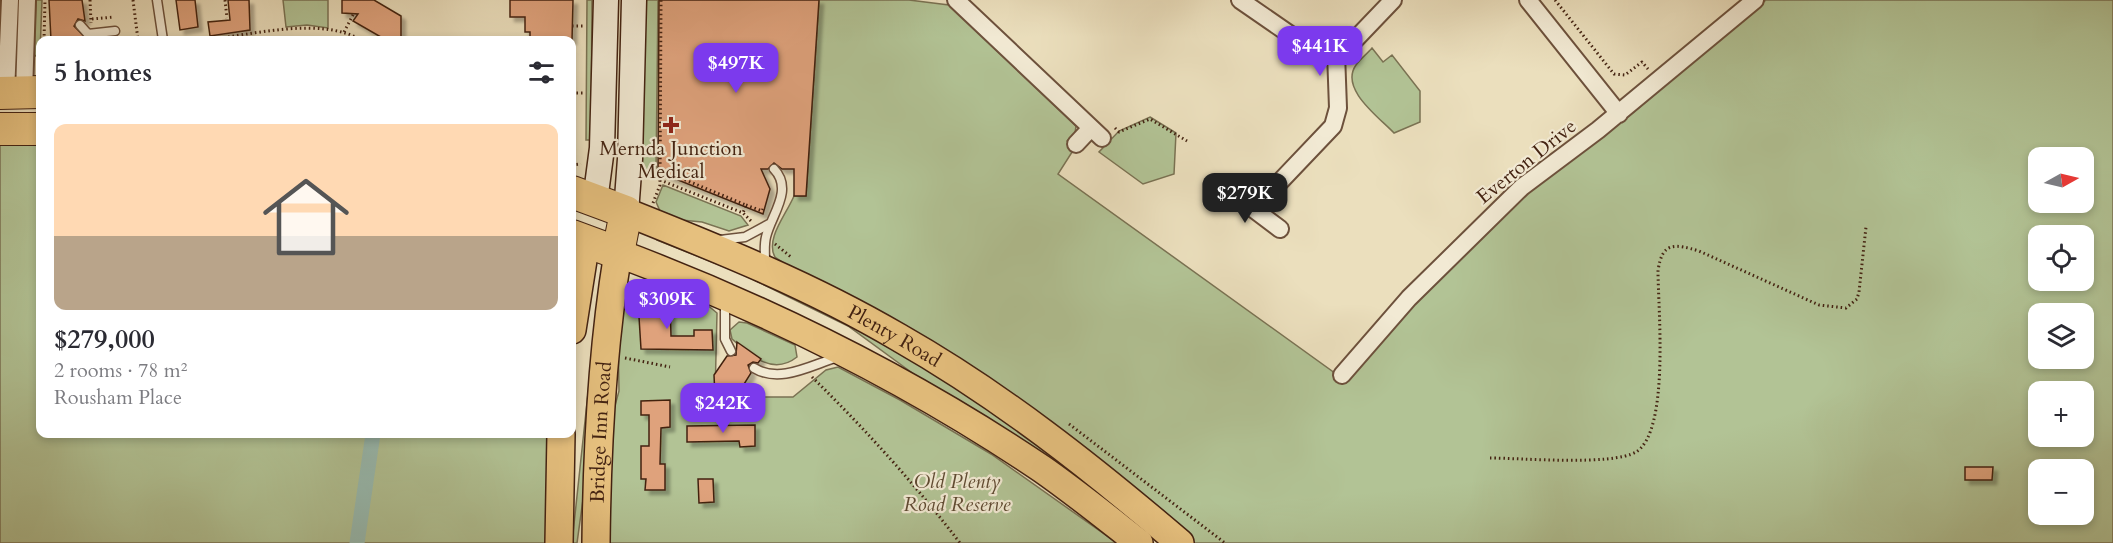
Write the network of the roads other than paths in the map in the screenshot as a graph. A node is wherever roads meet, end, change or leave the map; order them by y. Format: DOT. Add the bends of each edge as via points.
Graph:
graph roads {
  1 [pos="10,0"];
  2 [pos="27,0"];
  3 [pos="157,0"];
  4 [pos="606,0"];
  5 [pos="634,0"];
  6 [pos="956,0"];
  7 [pos="1240,0"];
  8 [pos="1393,0"];
  9 [pos="1528,0"];
  10 [pos="1755,0"];
  11 [pos="80,25"];
  12 [pos="115,31"];
  13 [pos="162,36"];
  14 [pos="1329,53"];
  15 [pos="18,93"];
  16 [pos="1619,114"];
  17 [pos="17,129"];
  18 [pos="1076,144"];
  19 [pos="774,169"];
  20 [pos="1231,192"];
  21 [pos="583,196"];
  22 [pos="1254,209"];
  23 [pos="626,212"];
  24 [pos="770,224"];
  25 [pos="1280,229"];
  26 [pos="579,239"];
  27 [pos="702,241"];
  28 [pos="618,254"];
  29 [pos="777,274"];
  30 [pos="576,278"];
  31 [pos="725,296"];
  32 [pos="731,351"];
  33 [pos="847,354"];
  34 [pos="754,368"];
  35 [pos="1342,375"];
  36 [pos="561,438"];
  37 [pos="559,543"];
  38 [pos="596,543"];
  39 [pos="1139,543"];
  40 [pos="1180,543"];
  1 -- 15 [label="street"];
  2 -- 15 [label="street"];
  3 -- 13 [label="lane"];
  4 -- 21 [label="main road" via="602,148"];
  5 -- 23 [label="main road, Bridge Inn Road"];
  6 -- 18 [label="street" via="1101,130"];
  7 -- 14 [label="street"];
  8 -- 14 [label="street" via="1348,46"];
  9 -- 16 [label="street"];
  10 -- 16 [label="street, Everton Drive"];
  11 -- 12 [label="lane" via="87,34"];
  14 -- 22 [label="street" via="1338,100 1337,117 1326,135"];
  15 -- 17 [label="highway"];
  16 -- 35 [label="street, Everton Drive" via="1544,169 1489,217 1409,298"];
  19 -- 24 [label="lane" via="781,177 783,190"];
  20 -- 22 [label="street"];
  21 -- 23 [label="highway, Plenty Road"];
  21 -- 26 [label="highway"];
  22 -- 25 [label="street"];
  23 -- 27 [label="main road, Plenty Road"];
  23 -- 28 [label="highway, Bridge Inn Road"];
  24 -- 27 [label="lane" via="745,237"];
  24 -- 29 [label="lane" via="765,261"];
  26 -- 28 [label="highway, Plenty Road"];
  26 -- 30 [label="main road"];
  27 -- 29 [label="main road, Plenty Road"];
  28 -- 31 [label="main road, Plenty Road"];
  28 -- 38 [label="main road, Bridge Inn Road" via="598,433"];
  29 -- 40 [label="main road, Plenty Road" via="899,337 985,391 1092,469"];
  31 -- 32 [label="lane" via="725,339"];
  31 -- 33 [label="main road, Plenty Road"];
  33 -- 34 [label="lane" via="775,376"];
  33 -- 39 [label="main road, Plenty Road" via="998,441"];
  36 -- 37 [label="main road, Bridge Inn Road"];
}
